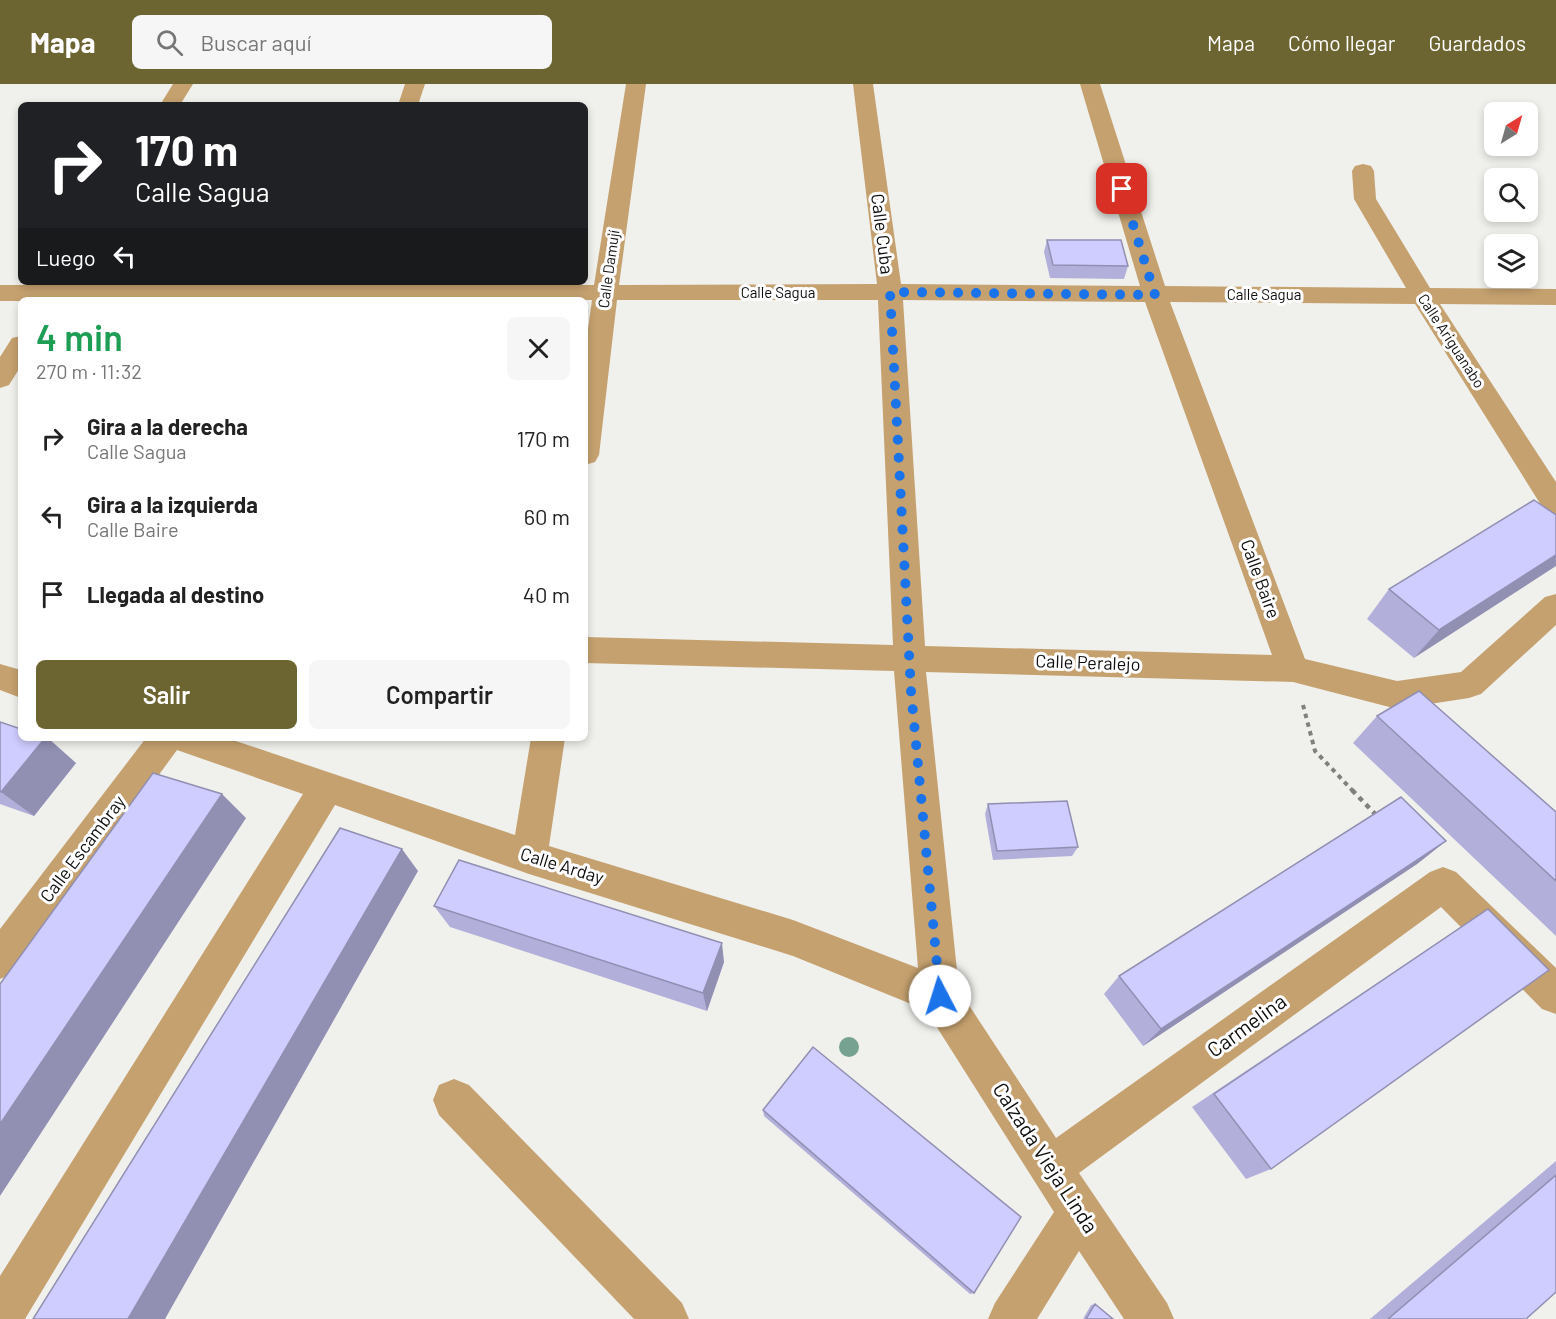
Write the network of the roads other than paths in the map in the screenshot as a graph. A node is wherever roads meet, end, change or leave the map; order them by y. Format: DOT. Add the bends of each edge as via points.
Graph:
graph roads {
  1 [pos="183,84"];
  2 [pos="415,84"];
  3 [pos="636,84"];
  4 [pos="863,84"];
  5 [pos="1090,84"];
  6 [pos="172,102"];
  7 [pos="409,102"];
  8 [pos="1364,171"];
  9 [pos="52,292"];
  10 [pos="345,292"];
  11 [pos="890,292"];
  12 [pos="0,293"];
  13 [pos="605,294"];
  14 [pos="1155,295"];
  15 [pos="1422,296"];
  16 [pos="1556,297"];
  17 [pos="18,349"];
  18 [pos="0,379"];
  19 [pos="588,431"];
  20 [pos="1556,505"];
  21 [pos="1556,606"];
  22 [pos="588,650"];
  23 [pos="910,658"];
  24 [pos="1293,669"];
  25 [pos="0,677"];
  26 [pos="18,683"];
  27 [pos="164,741"];
  28 [pos="193,741"];
  29 [pos="548,741"];
  30 [pos="327,787"];
  31 [pos="530,857"];
  32 [pos="0,960"];
  33 [pos="1556,995"];
  34 [pos="940,996"];
  35 [pos="454,1100"];
  36 [pos="1051,1168"];
  37 [pos="1079,1212"];
  38 [pos="0,1318"];
  39 [pos="666,1319"];
  40 [pos="1011,1319"];
  41 [pos="1151,1319"];
  1 -- 6 [label="street"];
  2 -- 7 [label="street"];
  3 -- 13 [label="street, Calle Damují"];
  4 -- 11 [label="street, Calle Cuba"];
  5 -- 14 [label="street, Calle Baire"];
  8 -- 15 [label="street, Calle Ariguanabo" via="1365,199"];
  9 -- 10 [label="street, Calle Sagua"];
  9 -- 12 [label="street, Calle Sagua"];
  10 -- 13 [label="street, Calle Sagua"];
  11 -- 13 [label="street, Calle Sagua"];
  11 -- 14 [label="street, Calle Sagua"];
  11 -- 23 [label="street, Calle Cuba"];
  13 -- 19 [label="street, Calle Damují"];
  14 -- 15 [label="street, Calle Sagua"];
  14 -- 24 [label="street, Calle Baire"];
  15 -- 16 [label="street, Calle Sagua"];
  15 -- 20 [label="street, Calle Ariguanabo"];
  17 -- 18 [label="street"];
  21 -- 24 [label="street, Calle Peralejo" via="1469,684 1397,695"];
  22 -- 23 [label="street, Calle Peralejo"];
  23 -- 24 [label="street, Calle Peralejo"];
  23 -- 34 [label="street, Calle Cuba"];
  25 -- 26 [label="street"];
  27 -- 32 [label="street, Calle Escambray"];
  28 -- 30 [label="street, Calle Arday"];
  29 -- 31 [label="street"];
  30 -- 31 [label="street, Calle Arday"];
  30 -- 38 [label="street"];
  31 -- 34 [label="street, Calle Arday" via="793,938"];
  33 -- 36 [label="street, Carmelina" via="1443,884"];
  34 -- 36 [label="street, Calzada Vieja Linda"];
  35 -- 39 [label="street"];
  36 -- 37 [label="street, Calzada Vieja Linda"];
  37 -- 40 [label="street"];
  37 -- 41 [label="street, Calzada Vieja Linda"];
}
